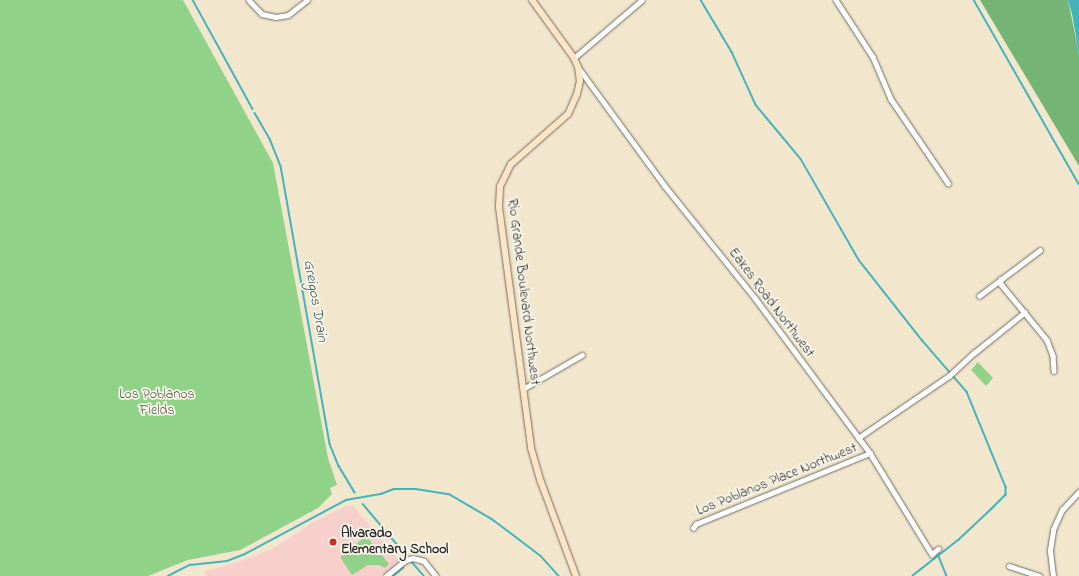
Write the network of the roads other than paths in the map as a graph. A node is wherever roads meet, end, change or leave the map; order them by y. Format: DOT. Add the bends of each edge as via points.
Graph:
graph roads {
  1 [pos="249,0"];
  2 [pos="307,0"];
  3 [pos="532,0"];
  4 [pos="642,0"];
  5 [pos="836,0"];
  6 [pos="574,58"];
  7 [pos="578,67"];
  8 [pos="948,183"];
  9 [pos="1040,250"];
  10 [pos="1001,279"];
  11 [pos="979,296"];
  12 [pos="1025,312"];
  13 [pos="582,355"];
  14 [pos="1054,371"];
  15 [pos="523,389"];
  16 [pos="858,438"];
  17 [pos="870,453"];
  18 [pos="1079,492"];
  19 [pos="693,528"];
  20 [pos="938,549"];
  21 [pos="1009,566"];
  22 [pos="386,576"];
  23 [pos="436,576"];
  24 [pos="576,576"];
  25 [pos="1039,576"];
  26 [pos="1053,576"];
  1 -- 2 [label="street" via="262,14 276,17 288,15"];
  3 -- 6 [label="street, Rio Grande Boulevard Northwest"];
  4 -- 6 [label="street"];
  5 -- 8 [label="street" via="872,57 891,99"];
  6 -- 7 [label="street, Rio Grande Boulevard Northwest"];
  7 -- 15 [label="street, Rio Grande Boulevard Northwest" via="577,94 571,110 511,164 500,187 500,217"];
  7 -- 16 [label="street, Eakes Road Northwest"];
  9 -- 10 [label="street"];
  10 -- 11 [label="street"];
  10 -- 12 [label="street" via="1001,284"];
  12 -- 14 [label="street" via="1047,340 1053,356"];
  12 -- 16 [label="street" via="956,371"];
  13 -- 15 [label="street"];
  15 -- 24 [label="street, Rio Grande Boulevard Northwest" via="534,463"];
  16 -- 17 [label="street, Eakes Road Northwest"];
  17 -- 19 [label="street, Los Poblanos Place Northwest" via="696,524"];
  17 -- 20 [label="street, Eakes Road Northwest" via="932,554"];
  18 -- 26 [label="street" via="1062,510 1053,530 1050,550"];
  21 -- 25 [label="street"];
  22 -- 23 [label="street" via="406,560 419,558"];
}
